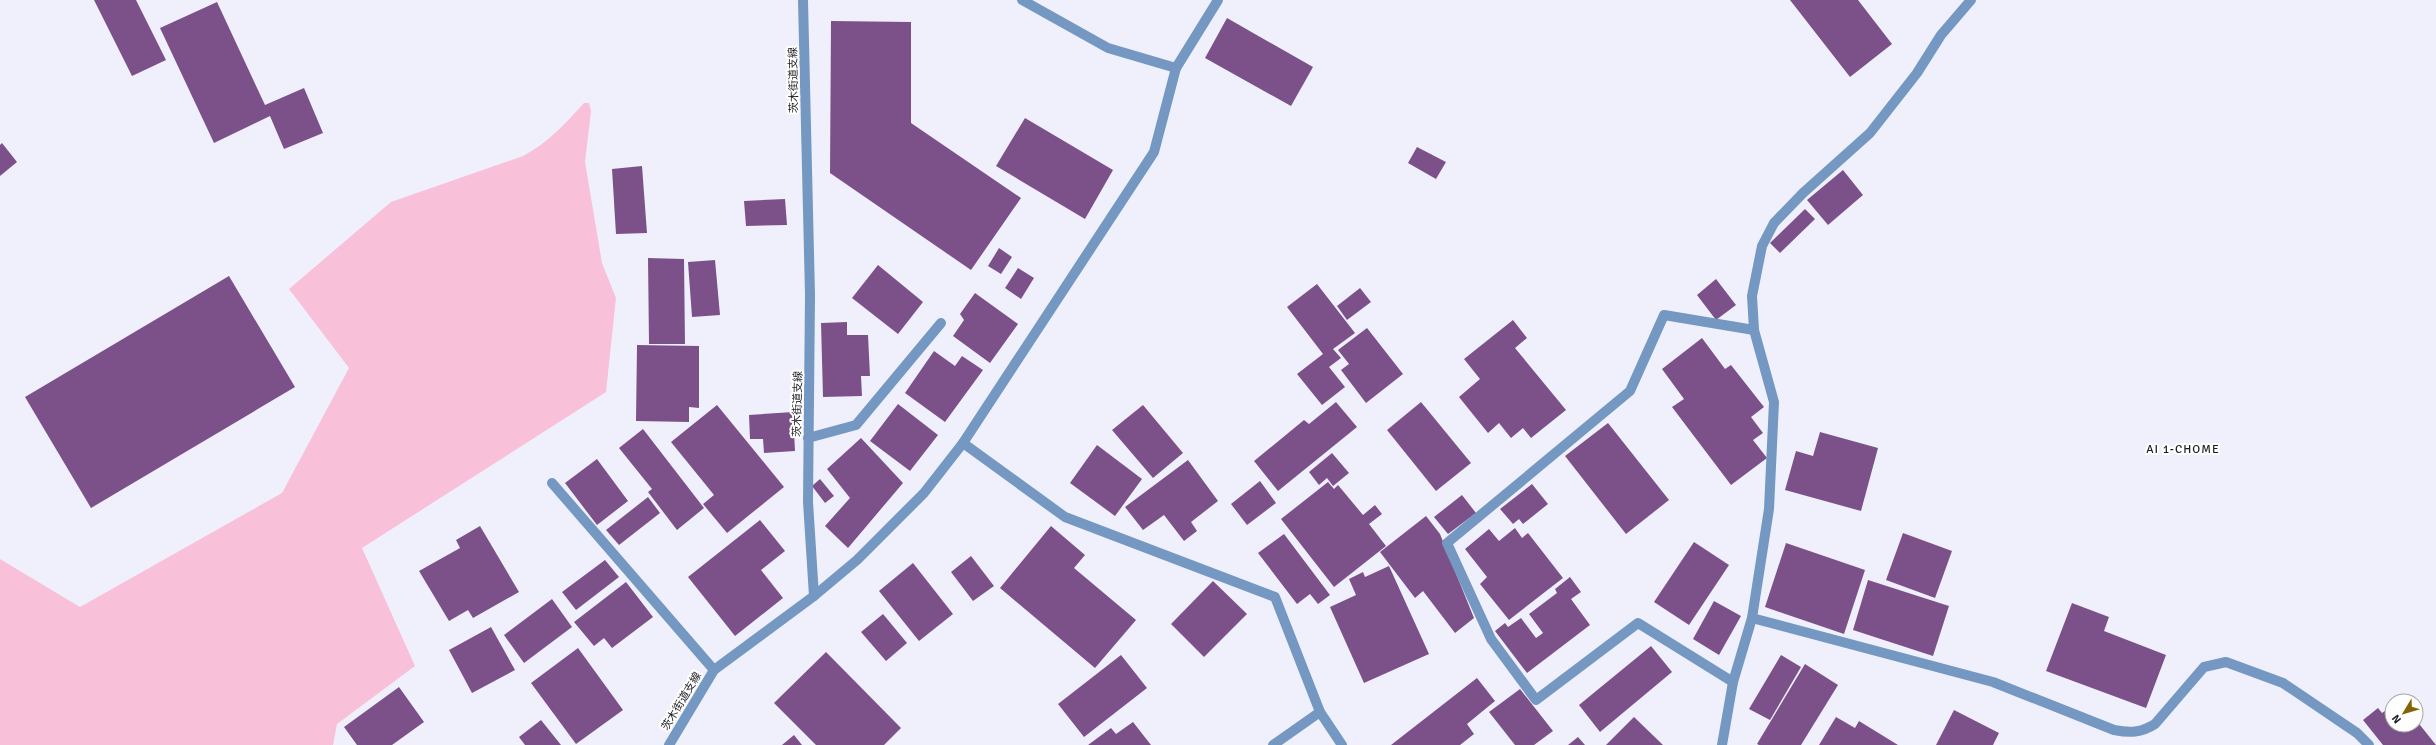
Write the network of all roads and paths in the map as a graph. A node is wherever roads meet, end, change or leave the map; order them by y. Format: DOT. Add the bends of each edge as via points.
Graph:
graph roads {
  1 [pos="803,0"];
  2 [pos="1022,0"];
  3 [pos="1218,0"];
  4 [pos="1971,0"];
  5 [pos="1176,68"];
  6 [pos="941,323"];
  7 [pos="1754,330"];
  8 [pos="808,438"];
  9 [pos="963,443"];
  10 [pos="552,483"];
  11 [pos="814,596"];
  12 [pos="1752,618"];
  13 [pos="714,670"];
  14 [pos="1733,682"];
  15 [pos="1320,712"];
  16 [pos="668,745"];
  17 [pos="1273,745"];
  18 [pos="1342,745"];
  19 [pos="1722,745"];
  20 [pos="2368,745"];
  1 -- 8 [label="street, 茨木街道支線" via="810,295"];
  2 -- 5 [label="street" via="1108,48"];
  3 -- 5 [label="street"];
  4 -- 7 [label="street" via="1941,35 1916,73 1870,133 1803,193 1774,223 1762,246 1757,269 1752,296"];
  5 -- 9 [label="street" via="1154,152"];
  6 -- 8 [label="street" via="856,425"];
  7 -- 12 [label="street" via="1774,402 1768,509"];
  7 -- 14 [label="street" via="1664,315 1630,391 1447,543 1491,639 1536,700 1638,623"];
  8 -- 11 [label="street, 茨木街道支線" via="808,502"];
  9 -- 11 [label="street" via="924,493 857,560"];
  9 -- 15 [label="street" via="1065,517 1275,597"];
  10 -- 13 [label="street"];
  11 -- 13 [label="street, 茨木街道支線"];
  12 -- 14 [label="street"];
  12 -- 20 [label="street" via="1993,682 2114,730 2132,733 2155,724 2204,666 2226,662 2283,683 2357,733"];
  13 -- 16 [label="street, 茨木街道支線"];
  14 -- 19 [label="street"];
  15 -- 17 [label="street"];
  15 -- 18 [label="street"];
}
